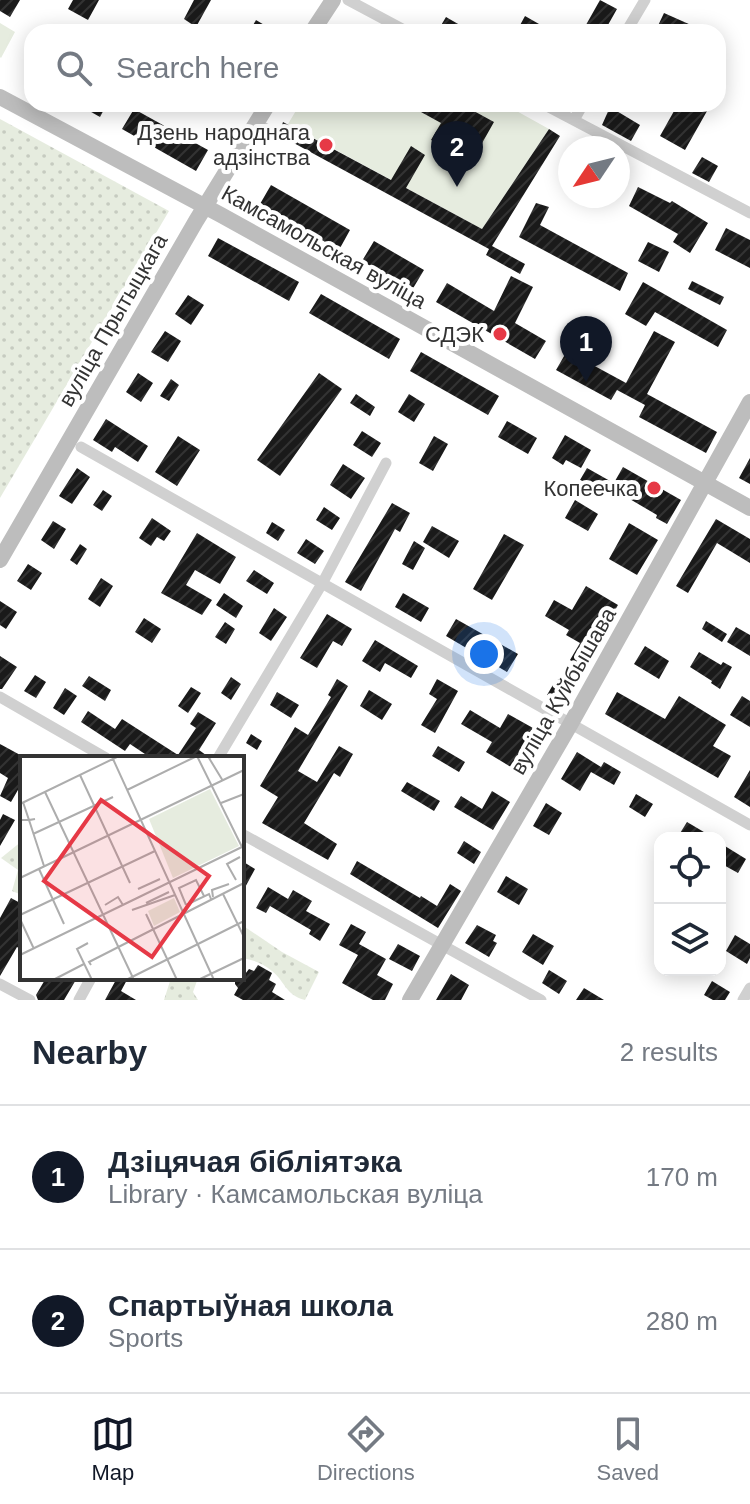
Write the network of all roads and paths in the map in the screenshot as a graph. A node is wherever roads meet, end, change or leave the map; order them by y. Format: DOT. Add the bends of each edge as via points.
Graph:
graph roads {
  1 [pos="333,0"];
  2 [pos="348,0"];
  3 [pos="645,0"];
  4 [pos="317,24"];
  5 [pos="393,24"];
  6 [pos="631,24"];
  7 [pos="0,97"];
  8 [pos="24,110"];
  9 [pos="28,112"];
  10 [pos="263,112"];
  11 [pos="558,112"];
  12 [pos="578,112"];
  13 [pos="574,120"];
  14 [pos="256,123"];
  15 [pos="271,132"];
  16 [pos="204,206"];
  17 [pos="750,213"];
  18 [pos="750,402"];
  19 [pos="81,447"];
  20 [pos="386,463"];
  21 [pos="705,482"];
  22 [pos="750,508"];
  23 [pos="0,560"];
  24 [pos="323,582"];
  25 [pos="0,697"];
  26 [pos="570,725"];
  27 [pos="103,756"];
  28 [pos="219,756"];
  29 [pos="750,825"];
  30 [pos="244,835"];
  31 [pos="442,943"];
  32 [pos="90,980"];
  33 [pos="0,984"];
  34 [pos="750,988"];
  35 [pos="30,1000"];
  36 [pos="79,1000"];
  37 [pos="410,1000"];
  38 [pos="541,1000"];
  39 [pos="743,1000"];
  1 -- 4 [label="main road"];
  2 -- 5 [label="street"];
  3 -- 6 [label="street"];
  7 -- 8 [label="main road, Камсамольская вуліца"];
  9 -- 16 [label="main road, Камсамольская вуліца"];
  10 -- 14 [label="main road, вуліца Прытыцкага"];
  11 -- 13 [label="street"];
  12 -- 13 [label="street"];
  13 -- 17 [label="street"];
  14 -- 15 [label="street"];
  14 -- 16 [label="main road, вуліца Прытыцкага"];
  16 -- 21 [label="main road, Камсамольская вуліца"];
  16 -- 23 [label="main road, вуліца Прытыцкага"];
  18 -- 21 [label="main road, вуліца Куйбышава"];
  19 -- 24 [label="street"];
  20 -- 24 [label="street"];
  21 -- 22 [label="main road, Камсамольская вуліца"];
  21 -- 26 [label="main road, вуліца Куйбышава"];
  24 -- 26 [label="street"];
  24 -- 28 [label="street"];
  25 -- 27 [label="street"];
  26 -- 29 [label="street"];
  26 -- 31 [label="main road, вуліца Куйбышава"];
  30 -- 31 [label="street"];
  31 -- 37 [label="main road, вуліца Куйбышава"];
  31 -- 38 [label="street"];
  32 -- 36 [label="street"];
  33 -- 35 [label="street"];
  34 -- 39 [label="street"];
}
